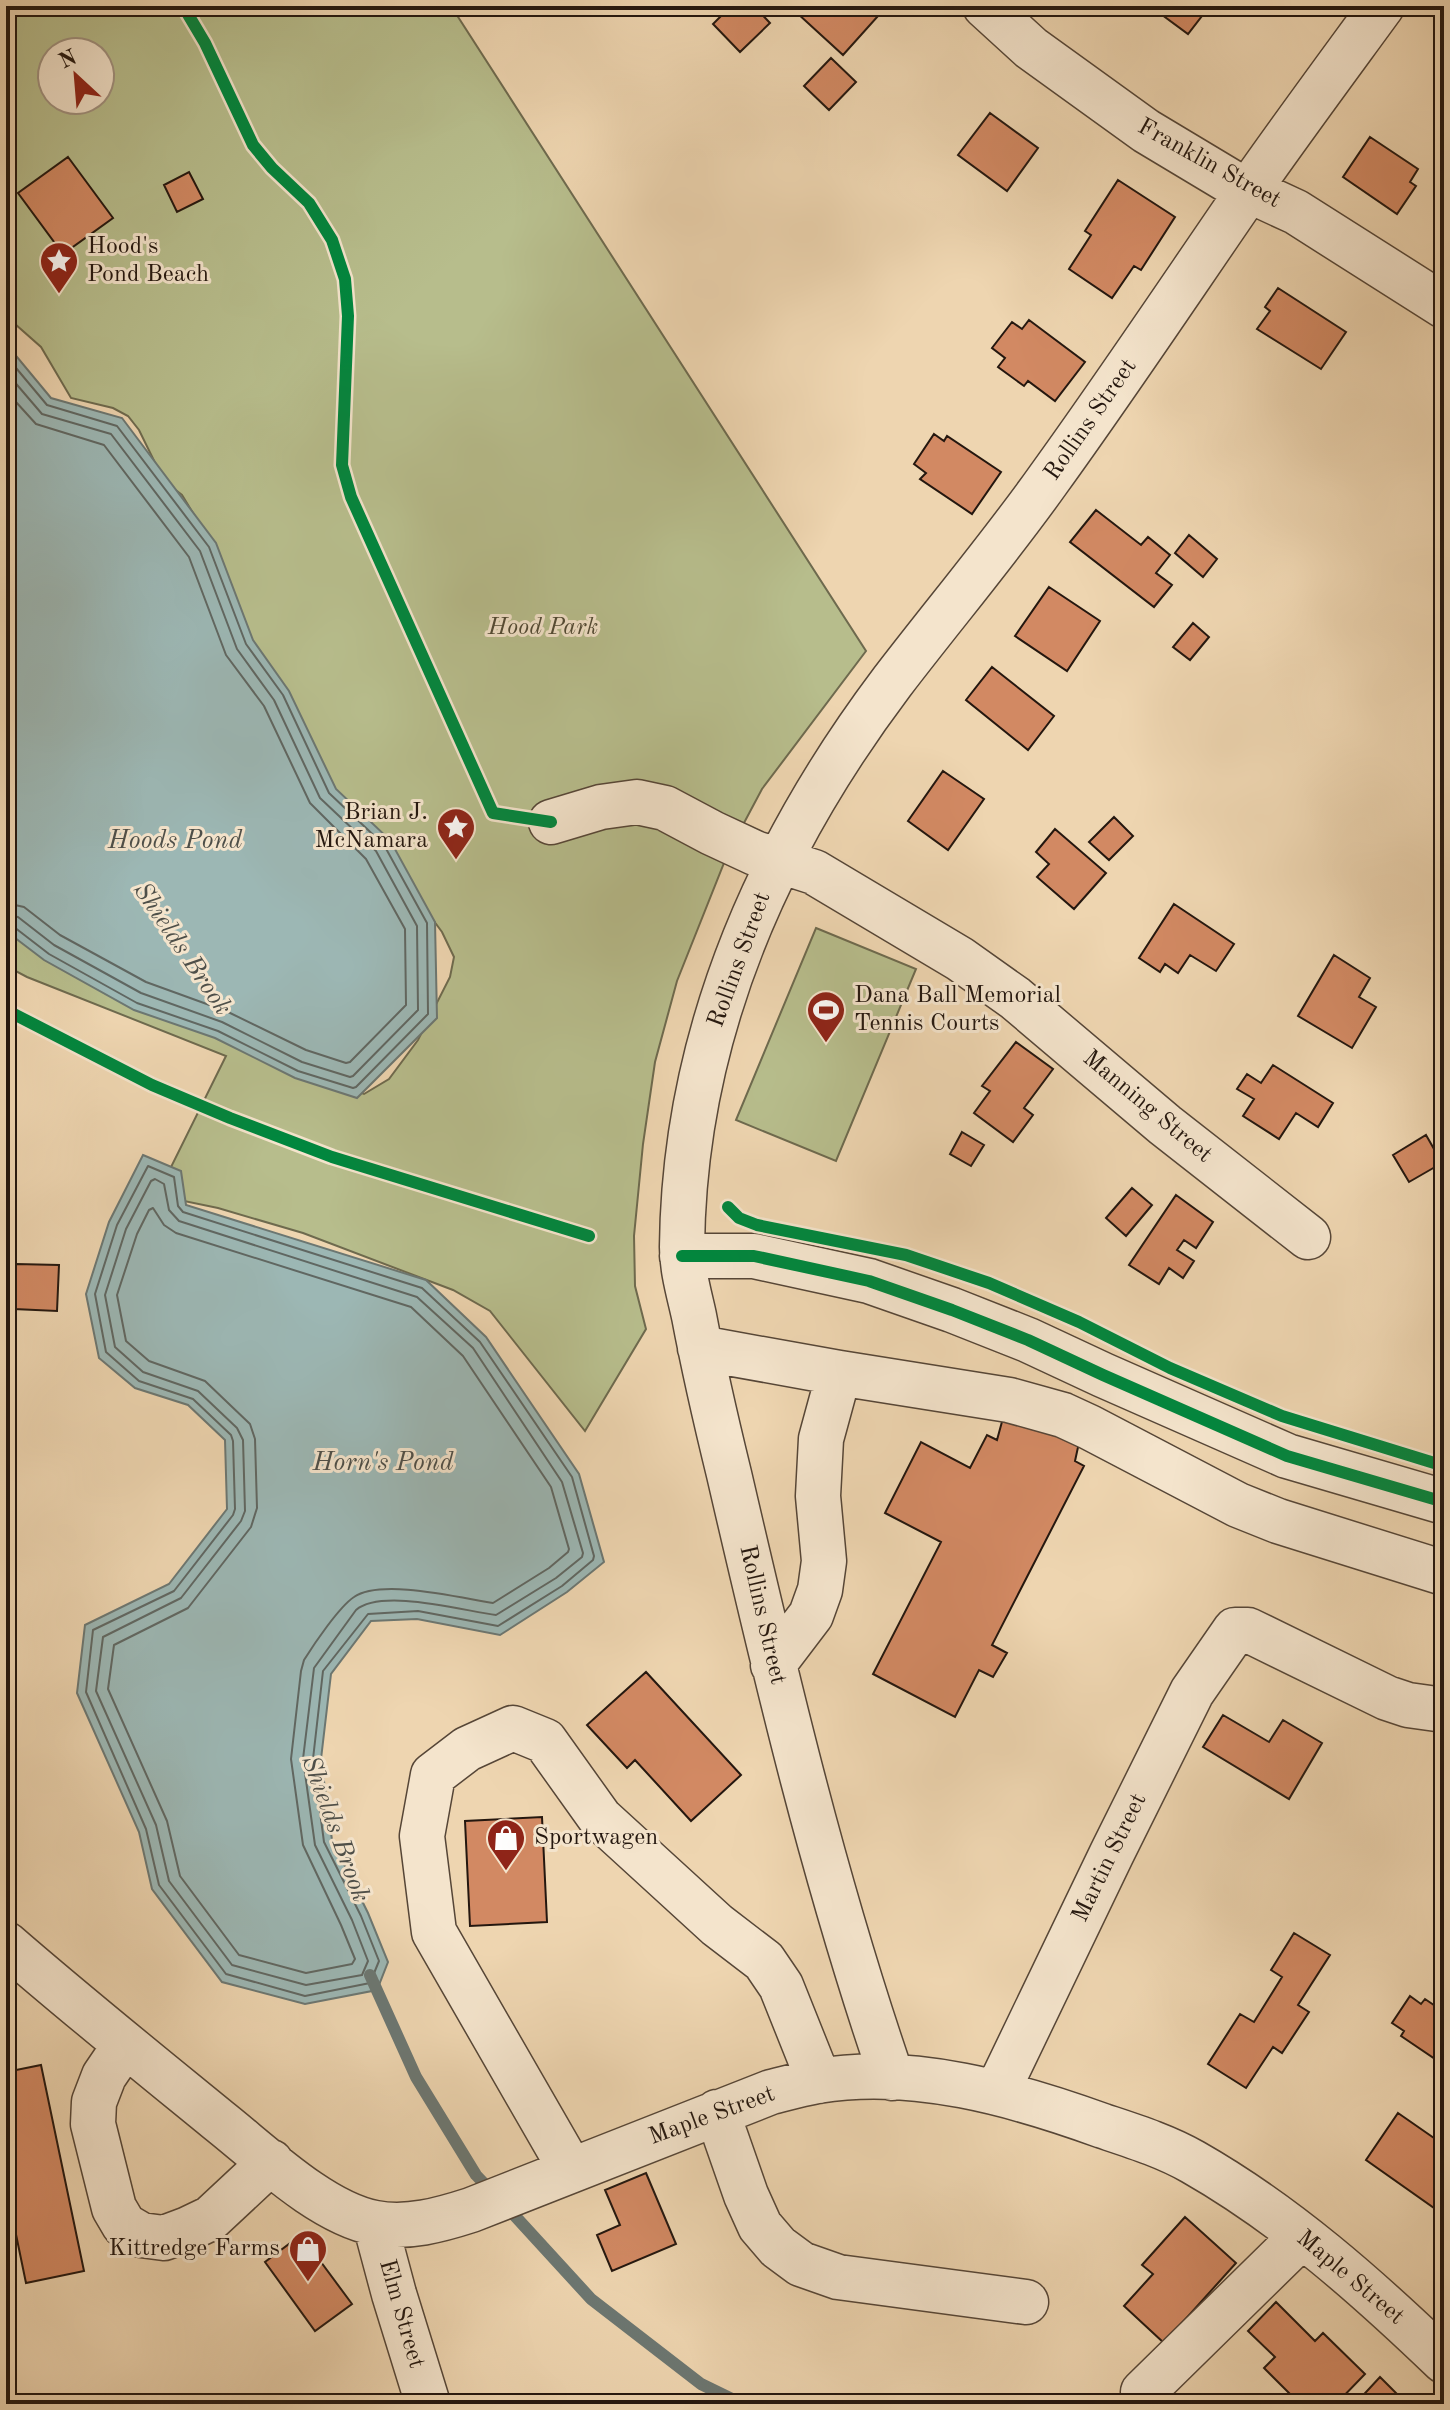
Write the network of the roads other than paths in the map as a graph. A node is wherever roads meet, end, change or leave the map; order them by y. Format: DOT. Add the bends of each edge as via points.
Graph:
graph roads {
  1 [pos="985,6"];
  2 [pos="1382,6"];
  3 [pos="1249,190"];
  4 [pos="1444,306"];
  5 [pos="551,822"];
  6 [pos="778,860"];
  7 [pos="1308,1237"];
  8 [pos="682,1256"];
  9 [pos="700,1348"];
  10 [pos="839,1373"];
  11 [pos="1444,1502"];
  12 [pos="1444,1573"];
  13 [pos="773,1665"];
  14 [pos="1444,1710"];
  15 [pos="6,1944"];
  16 [pos="125,2045"];
  17 [pos="892,2078"];
  18 [pos="819,2081"];
  19 [pos="997,2092"];
  20 [pos="717,2112"];
  21 [pos="271,2162"];
  22 [pos="552,2178"];
  23 [pos="375,2223"];
  24 [pos="1302,2236"];
  25 [pos="1026,2302"];
  26 [pos="1444,2361"];
  27 [pos="1143,2392"];
  28 [pos="428,2404"];
  1 -- 3 [label="street, Franklin Street" via="1031,48 1133,122"];
  2 -- 3 [label="street, Rollins Street"];
  3 -- 4 [label="street, Franklin Street" via="1296,212"];
  3 -- 6 [label="street, Rollins Street" via="1005,540 854,736"];
  5 -- 6 [label="street, Manning Street" via="637,802 665,808"];
  6 -- 7 [label="street, Manning Street" via="814,872 1015,998"];
  6 -- 8 [label="street, Rollins Street" via="720,1002 704,1066 685,1172"];
  8 -- 9 [label="street, Rollins Street"];
  8 -- 11 [label="street" via="754,1256 869,1281 1028,1340 1287,1456"];
  9 -- 10 [label="street"];
  9 -- 13 [label="street, Rollins Street"];
  10 -- 12 [label="street" via="1009,1400 1063,1415 1238,1505"];
  10 -- 13 [label="street" via="821,1439 820,1590 811,1615"];
  13 -- 17 [label="street, Rollins Street" via="858,1978"];
  14 -- 19 [label="street, Martin Street" via="1387,1698 1248,1630 1235,1630 1192,1692"];
  15 -- 16 [label="street, Maple Street"];
  16 -- 21 [label="street, Maple Street"];
  16 -- 21 [label="street" via="104,2076 93,2124 114,2208 124,2225 141,2235 164,2238 188,2229 211,2218"];
  17 -- 18 [label="street, Maple Street"];
  17 -- 19 [label="street, Maple Street"];
  18 -- 20 [label="street, Maple Street"];
  18 -- 22 [label="street" via="781,1986 764,1961 600,1818 545,1741 513,1728 467,1749 433,1775 422,1836 434,1932"];
  19 -- 24 [label="street, Maple Street" via="1189,2160"];
  20 -- 22 [label="street, Maple Street"];
  20 -- 25 [label="street" via="760,2226 801,2264 838,2277"];
  21 -- 23 [label="street, Maple Street" via="323,2201"];
  22 -- 23 [label="street, Maple Street" via="440,2220"];
  23 -- 28 [label="street, Elm Street"];
  24 -- 26 [label="street, Maple Street"];
  24 -- 27 [label="street"];
}
